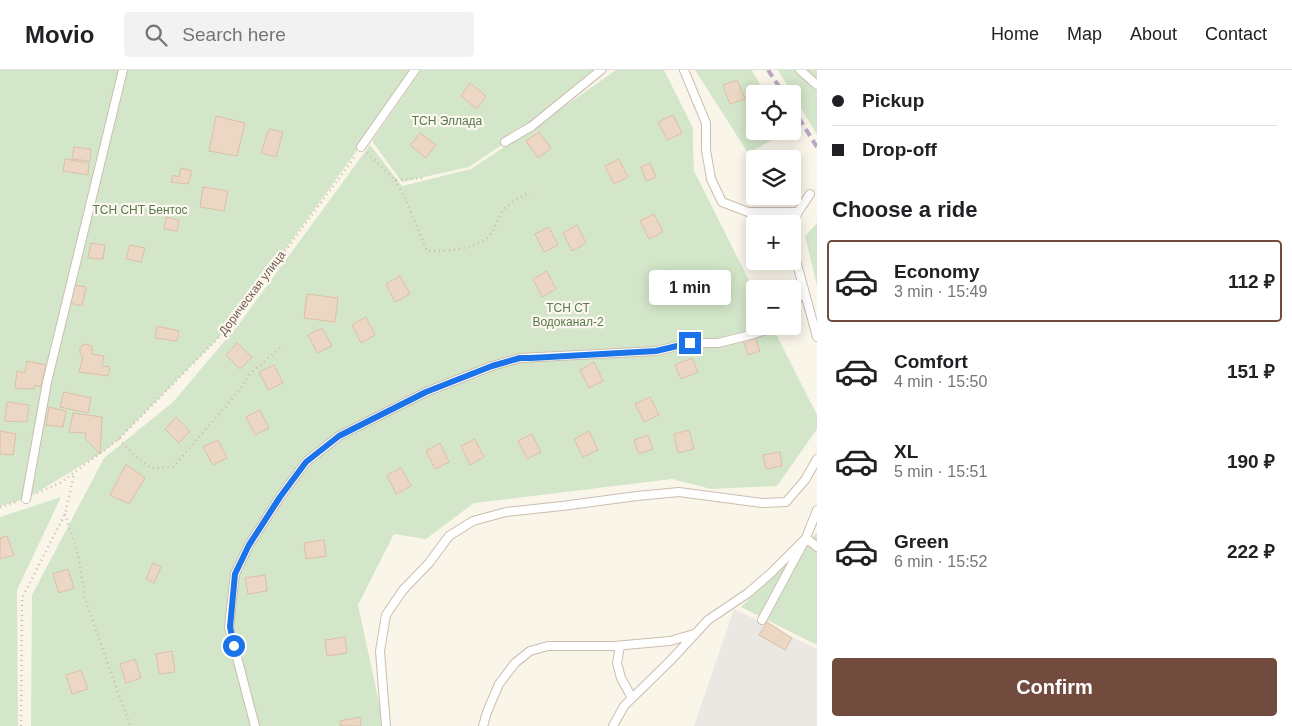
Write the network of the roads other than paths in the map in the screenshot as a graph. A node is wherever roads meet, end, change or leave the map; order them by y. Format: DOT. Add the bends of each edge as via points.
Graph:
graph roads {
  1 [pos="123,70"];
  2 [pos="415,70"];
  3 [pos="601,70"];
  4 [pos="684,70"];
  5 [pos="800,70"];
  6 [pos="817,85"];
  7 [pos="505,142"];
  8 [pos="361,147"];
  9 [pos="810,194"];
  10 [pos="798,212"];
  11 [pos="797,215"];
  12 [pos="799,270"];
  13 [pos="804,289"];
  14 [pos="801,294"];
  15 [pos="750,335"];
  16 [pos="817,338"];
  17 [pos="817,459"];
  18 [pos="26,499"];
  19 [pos="817,510"];
  20 [pos="806,538"];
  21 [pos="817,547"];
  22 [pos="762,620"];
  23 [pos="696,634"];
  24 [pos="620,646"];
  25 [pos="632,698"];
  26 [pos="255,726"];
  27 [pos="386,726"];
  28 [pos="483,726"];
  29 [pos="613,726"];
  1 -- 18 [label="lane" via="47,382"];
  2 -- 8 [label="lane"];
  3 -- 7 [label="lane" via="532,126"];
  4 -- 10 [label="lane" via="706,124 711,179 722,202 748,212"];
  5 -- 6 [label="lane"];
  9 -- 10 [label="lane"];
  10 -- 11 [label="lane"];
  12 -- 13 [label="lane"];
  13 -- 14 [label="lane"];
  13 -- 16 [label="lane"];
  15 -- 26 [label="lane" via="718,343 690,343 656,351 520,358 492,366 426,392 339,436 306,462 249,545 235,574 230,627"];
  17 -- 27 [label="lane" via="805,480 786,502 762,503 679,492 506,512 473,521 450,536 403,590 386,615 380,651"];
  19 -- 20 [label="lane"];
  20 -- 21 [label="lane"];
  20 -- 22 [label="lane"];
  20 -- 23 [label="lane" via="766,578 708,620"];
  23 -- 24 [label="lane" via="670,642"];
  23 -- 25 [label="lane"];
  24 -- 25 [label="lane" via="617,662"];
  24 -- 28 [label="lane" via="548,646 530,651 514,663 499,684"];
  25 -- 29 [label="lane"];
}
